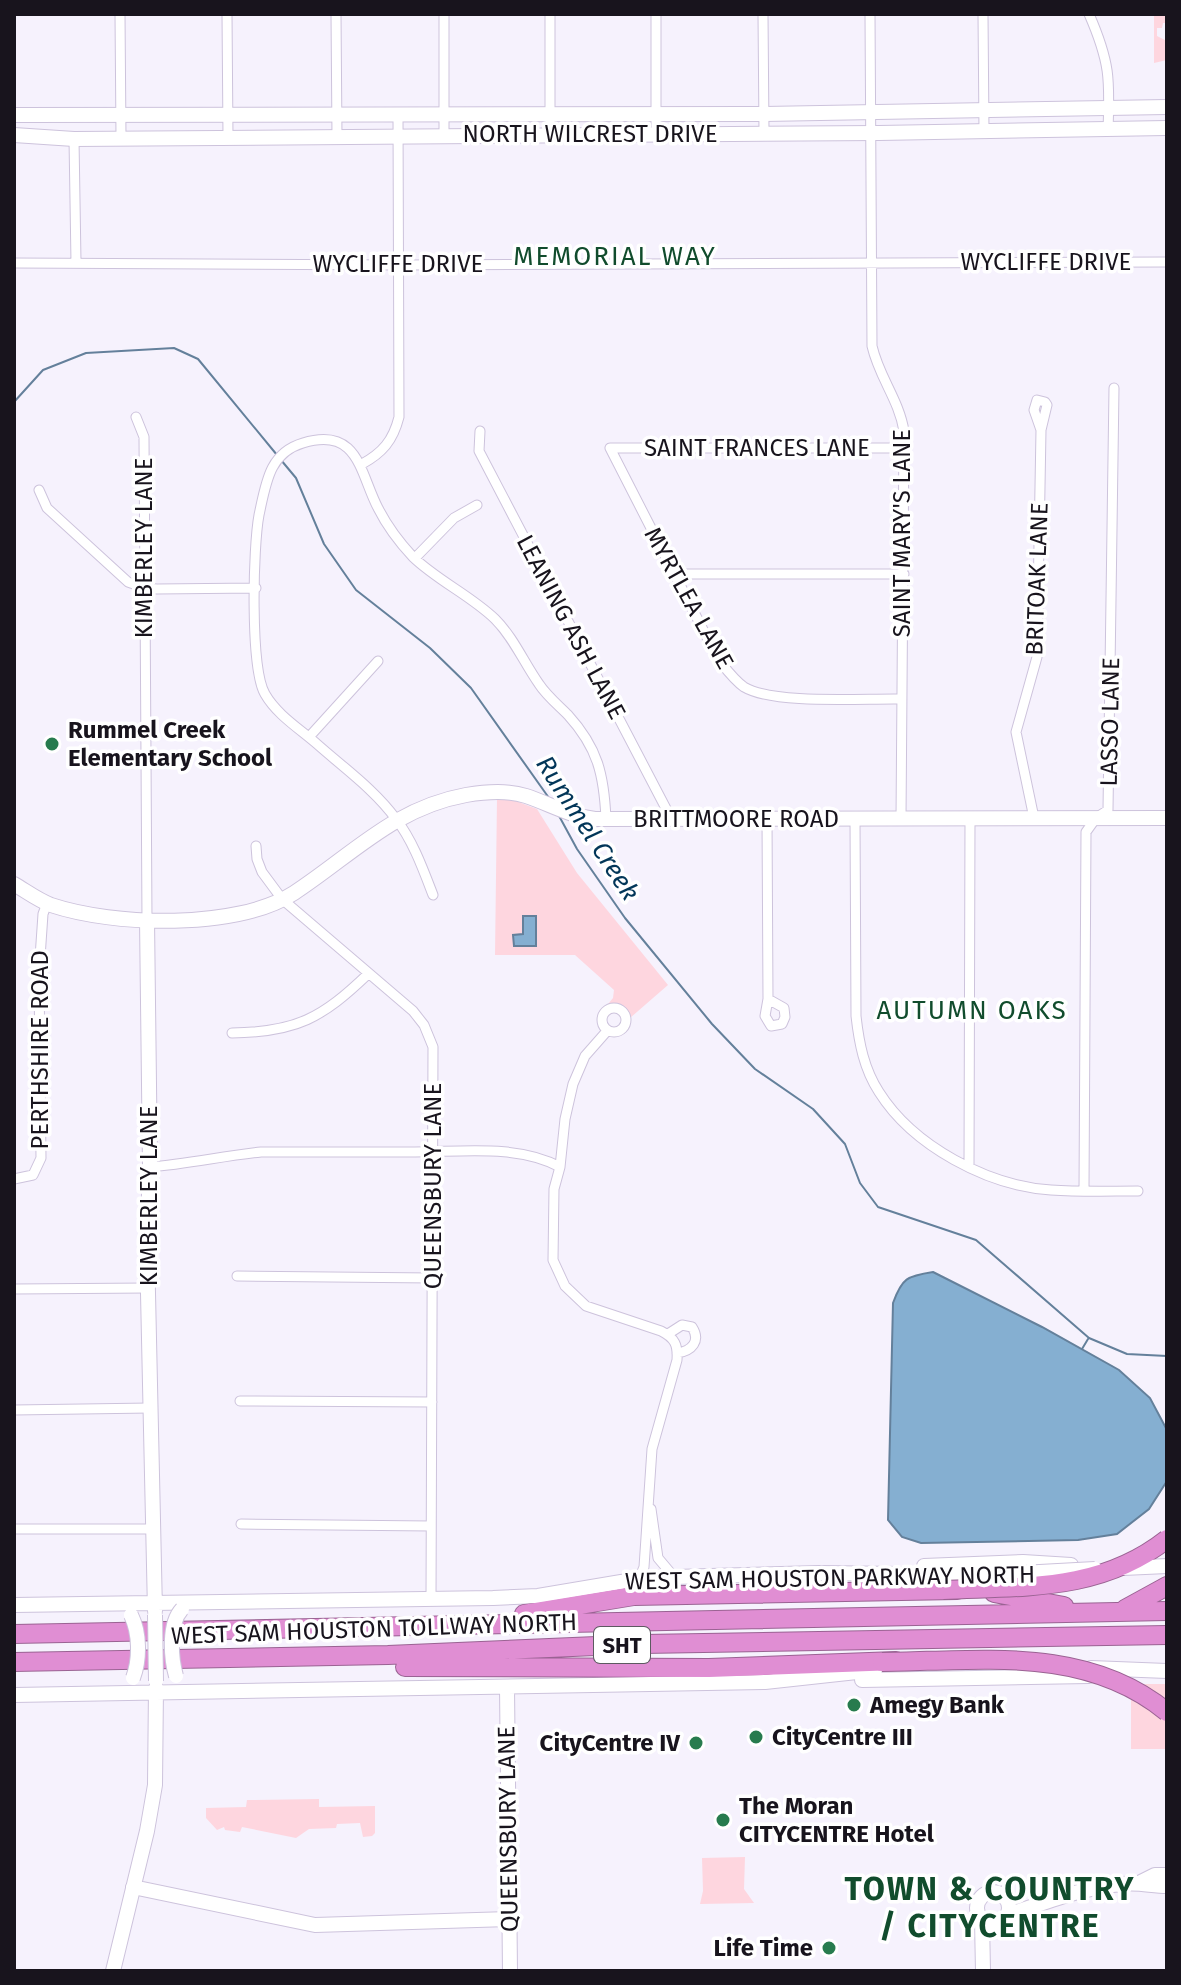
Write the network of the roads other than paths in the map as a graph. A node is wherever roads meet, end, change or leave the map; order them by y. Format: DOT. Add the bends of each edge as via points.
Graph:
graph roads {
  1 [pos="120,14"];
  2 [pos="227,14"];
  3 [pos="336,14"];
  4 [pos="444,14"];
  5 [pos="550,14"];
  6 [pos="656,14"];
  7 [pos="763,14"];
  8 [pos="870,14"];
  9 [pos="983,14"];
  10 [pos="1089,14"];
  11 [pos="1167,107"];
  12 [pos="1109,110"];
  13 [pos="984,111"];
  14 [pos="656,113"];
  15 [pos="871,113"];
  16 [pos="550,114"];
  17 [pos="764,114"];
  18 [pos="14,115"];
  19 [pos="337,115"];
  20 [pos="398,115"];
  21 [pos="444,115"];
  22 [pos="121,116"];
  23 [pos="228,116"];
  24 [pos="1167,128"];
  25 [pos="1108,130"];
  26 [pos="764,132"];
  27 [pos="984,132"];
  28 [pos="871,133"];
  29 [pos="656,134"];
  30 [pos="14,135"];
  31 [pos="444,135"];
  32 [pos="550,135"];
  33 [pos="398,136"];
  34 [pos="121,137"];
  35 [pos="228,137"];
  36 [pos="337,137"];
  37 [pos="74,139"];
  38 [pos="76,262"];
  39 [pos="870,262"];
  40 [pos="1167,262"];
  41 [pos="14,263"];
  42 [pos="399,265"];
  43 [pos="1114,388"];
  44 [pos="136,417"];
  45 [pos="1041,430"];
  46 [pos="480,431"];
  47 [pos="610,448"];
  48 [pos="904,448"];
  49 [pos="362,464"];
  50 [pos="39,490"];
  51 [pos="477,505"];
  52 [pos="415,558"];
  53 [pos="675,574"];
  54 [pos="904,574"];
  55 [pos="145,588"];
  56 [pos="256,588"];
  57 [pos="378,661"];
  58 [pos="902,699"];
  59 [pos="309,737"];
  60 [pos="1034,818"];
  61 [pos="1096,818"];
  62 [pos="1167,818"];
  63 [pos="396,819"];
  64 [pos="606,819"];
  65 [pos="767,819"];
  66 [pos="855,819"];
  67 [pos="901,819"];
  68 [pos="970,819"];
  69 [pos="672,820"];
  70 [pos="256,846"];
  71 [pos="14,884"];
  72 [pos="433,895"];
  73 [pos="282,899"];
  74 [pos="47,903"];
  75 [pos="147,919"];
  76 [pos="368,974"];
  77 [pos="768,999"];
  78 [pos="607,1031"];
  79 [pos="232,1033"];
  80 [pos="434,1152"];
  81 [pos="150,1167"];
  82 [pos="560,1167"];
  83 [pos="969,1167"];
  84 [pos="14,1179"];
  85 [pos="1084,1190"];
  86 [pos="1138,1191"];
  87 [pos="237,1276"];
  88 [pos="433,1278"];
  89 [pos="148,1288"];
  90 [pos="14,1289"];
  91 [pos="668,1334"];
  92 [pos="677,1353"];
  93 [pos="240,1401"];
  94 [pos="432,1402"];
  95 [pos="150,1408"];
  96 [pos="14,1410"];
  97 [pos="649,1501"];
  98 [pos="241,1524"];
  99 [pos="431,1526"];
  100 [pos="14,1529"];
  101 [pos="154,1529"];
  102 [pos="1167,1539"];
  103 [pos="1167,1567"];
  104 [pos="819,1573"];
  105 [pos="674,1577"];
  106 [pos="639,1579"];
  107 [pos="1167,1586"];
  108 [pos="943,1590"];
  109 [pos="431,1600"];
  110 [pos="14,1605"];
  111 [pos="118,1605"];
  112 [pos="188,1606"];
  113 [pos="155,1610"];
  114 [pos="1167,1611"];
  115 [pos="378,1626"];
  116 [pos="14,1634"];
  117 [pos="1167,1635"];
  118 [pos="1167,1644"];
  119 [pos="269,1657"];
  120 [pos="14,1662"];
  121 [pos="882,1662"];
  122 [pos="1167,1673"];
  123 [pos="765,1682"];
  124 [pos="507,1687"];
  125 [pos="156,1688"];
  126 [pos="193,1692"];
  127 [pos="14,1695"];
  128 [pos="111,1695"];
  129 [pos="1167,1712"];
  130 [pos="1167,1875"];
  131 [pos="1139,1883"];
  132 [pos="1167,1886"];
  133 [pos="133,1887"];
  134 [pos="1006,1899"];
  135 [pos="1037,1903"];
  136 [pos="509,1919"];
  137 [pos="995,1920"];
  138 [pos="113,1971"];
  139 [pos="510,1971"];
  140 [pos="983,1971"];
  1 -- 22 [label="street"];
  2 -- 23 [label="street"];
  3 -- 19 [label="street"];
  4 -- 21 [label="street"];
  5 -- 16 [label="street"];
  6 -- 14 [label="street"];
  7 -- 17 [label="street"];
  8 -- 15 [label="street, SAINT MARY'S LANE"];
  9 -- 13 [label="street"];
  10 -- 12 [label="street" via="1108,68"];
  11 -- 12 [label="main road, NORTH WILCREST DRIVE"];
  12 -- 13 [label="main road, NORTH WILCREST DRIVE"];
  12 -- 25 [label="street"];
  13 -- 15 [label="main road, NORTH WILCREST DRIVE"];
  13 -- 27 [label="street"];
  14 -- 16 [label="main road, NORTH WILCREST DRIVE"];
  14 -- 17 [label="main road, NORTH WILCREST DRIVE"];
  14 -- 29 [label="street"];
  15 -- 17 [label="main road, NORTH WILCREST DRIVE"];
  15 -- 28 [label="street, SAINT MARY'S LANE"];
  16 -- 21 [label="main road, NORTH WILCREST DRIVE"];
  16 -- 32 [label="street"];
  17 -- 26 [label="street"];
  18 -- 22 [label="main road, NORTH WILCREST DRIVE"];
  19 -- 20 [label="main road, NORTH WILCREST DRIVE"];
  19 -- 23 [label="main road, NORTH WILCREST DRIVE"];
  19 -- 36 [label="street"];
  20 -- 21 [label="main road, NORTH WILCREST DRIVE"];
  20 -- 33 [label="street"];
  21 -- 31 [label="street"];
  22 -- 23 [label="main road, NORTH WILCREST DRIVE"];
  22 -- 34 [label="street"];
  23 -- 35 [label="street"];
  24 -- 25 [label="main road, NORTH WILCREST DRIVE"];
  25 -- 27 [label="main road, NORTH WILCREST DRIVE"];
  26 -- 28 [label="main road, NORTH WILCREST DRIVE"];
  26 -- 29 [label="main road, NORTH WILCREST DRIVE"];
  27 -- 28 [label="main road, NORTH WILCREST DRIVE"];
  28 -- 39 [label="street, SAINT MARY'S LANE"];
  29 -- 32 [label="main road, NORTH WILCREST DRIVE"];
  30 -- 37 [label="main road, NORTH WILCREST DRIVE"];
  31 -- 32 [label="main road, NORTH WILCREST DRIVE"];
  31 -- 33 [label="main road, NORTH WILCREST DRIVE"];
  33 -- 36 [label="main road, NORTH WILCREST DRIVE"];
  33 -- 42 [label="street"];
  34 -- 35 [label="main road, NORTH WILCREST DRIVE"];
  34 -- 37 [label="main road, NORTH WILCREST DRIVE"];
  35 -- 36 [label="main road, NORTH WILCREST DRIVE"];
  37 -- 38 [label="street"];
  38 -- 41 [label="street, WYCLIFFE DRIVE"];
  38 -- 42 [label="street, WYCLIFFE DRIVE"];
  39 -- 40 [label="street, WYCLIFFE DRIVE"];
  39 -- 42 [label="street, WYCLIFFE DRIVE"];
  39 -- 48 [label="street, SAINT MARY'S LANE" via="872,346 901,414"];
  42 -- 49 [label="street" via="399,417 383,450"];
  43 -- 61 [label="street, LASSO LANE" via="1108,810"];
  44 -- 55 [label="street, KIMBERLEY LANE" via="144,437"];
  45 -- 60 [label="street, BRITOAK LANE" via="1037,657 1016,732"];
  46 -- 69 [label="street, LEANING ASH LANE" via="479,451"];
  47 -- 48 [label="street, SAINT FRANCES LANE"];
  47 -- 53 [label="street, MYRTLEA LANE"];
  48 -- 54 [label="street, SAINT MARY'S LANE"];
  49 -- 52 [label="street" via="377,507"];
  49 -- 56 [label="street" via="345,446 330,440 285,450 273,465 259,517"];
  50 -- 55 [label="street" via="47,508 128,582"];
  51 -- 52 [label="street" via="454,518"];
  52 -- 64 [label="street" via="494,618 540,687 591,744 605,784"];
  53 -- 54 [label="street"];
  53 -- 58 [label="street, MYRTLEA LANE" via="718,659 745,687 776,697"];
  54 -- 58 [label="street, SAINT MARY'S LANE"];
  55 -- 56 [label="street"];
  55 -- 75 [label="street, KIMBERLEY LANE"];
  56 -- 59 [label="street" via="259,680 266,696"];
  57 -- 59 [label="street"];
  58 -- 67 [label="street, SAINT MARY'S LANE"];
  59 -- 63 [label="street"];
  60 -- 61 [label="main road, BRITTMOORE ROAD"];
  60 -- 68 [label="main road, BRITTMOORE ROAD"];
  61 -- 62 [label="main road, BRITTMOORE ROAD"];
  61 -- 85 [label="street, LASSO LANE" via="1086,832"];
  63 -- 64 [label="main road, BRITTMOORE ROAD" via="469,794 512,793 578,817"];
  63 -- 72 [label="street"];
  63 -- 73 [label="main road, BRITTMOORE ROAD"];
  64 -- 69 [label="main road, BRITTMOORE ROAD"];
  65 -- 66 [label="main road, BRITTMOORE ROAD"];
  65 -- 69 [label="main road, BRITTMOORE ROAD"];
  65 -- 77 [label="street"];
  66 -- 67 [label="main road, BRITTMOORE ROAD"];
  66 -- 83 [label="street" via="856,1016 864,1060 879,1093 895,1112"];
  67 -- 68 [label="main road, BRITTMOORE ROAD"];
  68 -- 83 [label="street"];
  70 -- 73 [label="street, QUEENSBURY LANE" via="262,872"];
  71 -- 74 [label="main road, BRITTMOORE ROAD"];
  73 -- 75 [label="main road, BRITTMOORE ROAD" via="238,915"];
  73 -- 76 [label="street, QUEENSBURY LANE"];
  74 -- 75 [label="main road, BRITTMOORE ROAD" via="100,918"];
  74 -- 84 [label="street, PERTHSHIRE ROAD" via="39,972 41,1158 33,1175"];
  75 -- 81 [label="main road, KIMBERLEY LANE"];
  76 -- 79 [label="street" via="340,1001 301,1024"];
  76 -- 80 [label="street, QUEENSBURY LANE" via="413,1011 430,1035"];
  78 -- 82 [label="street" via="585,1056 573,1084"];
  80 -- 81 [label="street" via="261,1152"];
  80 -- 82 [label="street" via="523,1154"];
  80 -- 88 [label="street, QUEENSBURY LANE"];
  81 -- 89 [label="main road, KIMBERLEY LANE"];
  82 -- 91 [label="street" via="554,1189 553,1260 565,1286 586,1306"];
  83 -- 85 [label="street" via="1049,1191"];
  85 -- 86 [label="street"];
  87 -- 88 [label="street"];
  88 -- 94 [label="street, QUEENSBURY LANE"];
  89 -- 90 [label="street"];
  89 -- 95 [label="main road, KIMBERLEY LANE"];
  91 -- 92 [label="street"];
  91 -- 92 [label="street" via="682,1325 695,1332 692,1347"];
  92 -- 97 [label="street" via="655,1433"];
  93 -- 94 [label="street"];
  94 -- 99 [label="street, QUEENSBURY LANE"];
  95 -- 96 [label="street"];
  95 -- 101 [label="main road, KIMBERLEY LANE"];
  97 -- 105 [label="street" via="658,1558"];
  97 -- 106 [label="street"];
  98 -- 99 [label="street"];
  99 -- 109 [label="street, QUEENSBURY LANE"];
  100 -- 101 [label="street"];
  101 -- 113 [label="main road, KIMBERLEY LANE"];
  102 -- 108 [label="highway, bridge" via="1129,1563 1078,1581"];
  103 -- 104 [label="main road, WEST SAM HOUSTON PARKWAY NORTH, bridge" via="983,1575"];
  103 -- 104 [label="main road" via="1023,1562"];
  104 -- 105 [label="main road, WEST SAM HOUSTON PARKWAY NORTH"];
  105 -- 106 [label="main road, WEST SAM HOUSTON PARKWAY NORTH"];
  106 -- 109 [label="main road, WEST SAM HOUSTON PARKWAY NORTH" via="538,1596"];
  107 -- 121 [label="highway, bridge" via="1109,1616 1041,1641 982,1654"];
  108 -- 115 [label="highway" via="634,1596 500,1617"];
  108 -- 118 [label="highway, bridge" via="1055,1603"];
  109 -- 112 [label="main road, WEST SAM HOUSTON PARKWAY NORTH"];
  110 -- 111 [label="main road, WEST SAM HOUSTON PARKWAY NORTH"];
  111 -- 113 [label="main road, WEST SAM HOUSTON PARKWAY NORTH"];
  111 -- 128 [label="main road, bridge" via="136,1625 137,1668 133,1678"];
  112 -- 113 [label="main road, WEST SAM HOUSTON PARKWAY NORTH"];
  112 -- 126 [label="main road, bridge" via="174,1619 173,1667"];
  113 -- 125 [label="main road, KIMBERLEY LANE, bridge"];
  114 -- 115 [label="highway, WEST SAM HOUSTON TOLLWAY NORTH / SHT"];
  115 -- 116 [label="highway, WEST SAM HOUSTON TOLLWAY NORTH / SHT"];
  117 -- 119 [label="highway, WEST SAM HOUSTON TOLLWAY NORTH / SHT"];
  119 -- 120 [label="highway, WEST SAM HOUSTON TOLLWAY NORTH / SHT"];
  119 -- 121 [label="highway" via="284,1667 709,1668"];
  121 -- 129 [label="highway, bridge" via="1060,1663 1114,1679"];
  122 -- 123 [label="main road"];
  122 -- 123 [label="main road, bridge" via="1049,1667 865,1671"];
  123 -- 124 [label="main road"];
  124 -- 126 [label="main road"];
  124 -- 136 [label="main road, QUEENSBURY LANE"];
  125 -- 126 [label="main road"];
  125 -- 128 [label="main road"];
  125 -- 133 [label="main road, KIMBERLEY LANE" via="155,1785"];
  127 -- 128 [label="main road"];
  130 -- 131 [label="main road"];
  131 -- 132 [label="main road"];
  131 -- 135 [label="main road"];
  133 -- 136 [label="main road" via="315,1925"];
  133 -- 138 [label="main road, KIMBERLEY LANE"];
  134 -- 135 [label="main road"];
  134 -- 137 [label="main road"];
  134 -- 137 [label="main road" via="993,1892 982,1895 976,1908"];
  135 -- 137 [label="main road"];
  136 -- 139 [label="main road, QUEENSBURY LANE"];
  137 -- 140 [label="main road" via="983,1952"];
}
